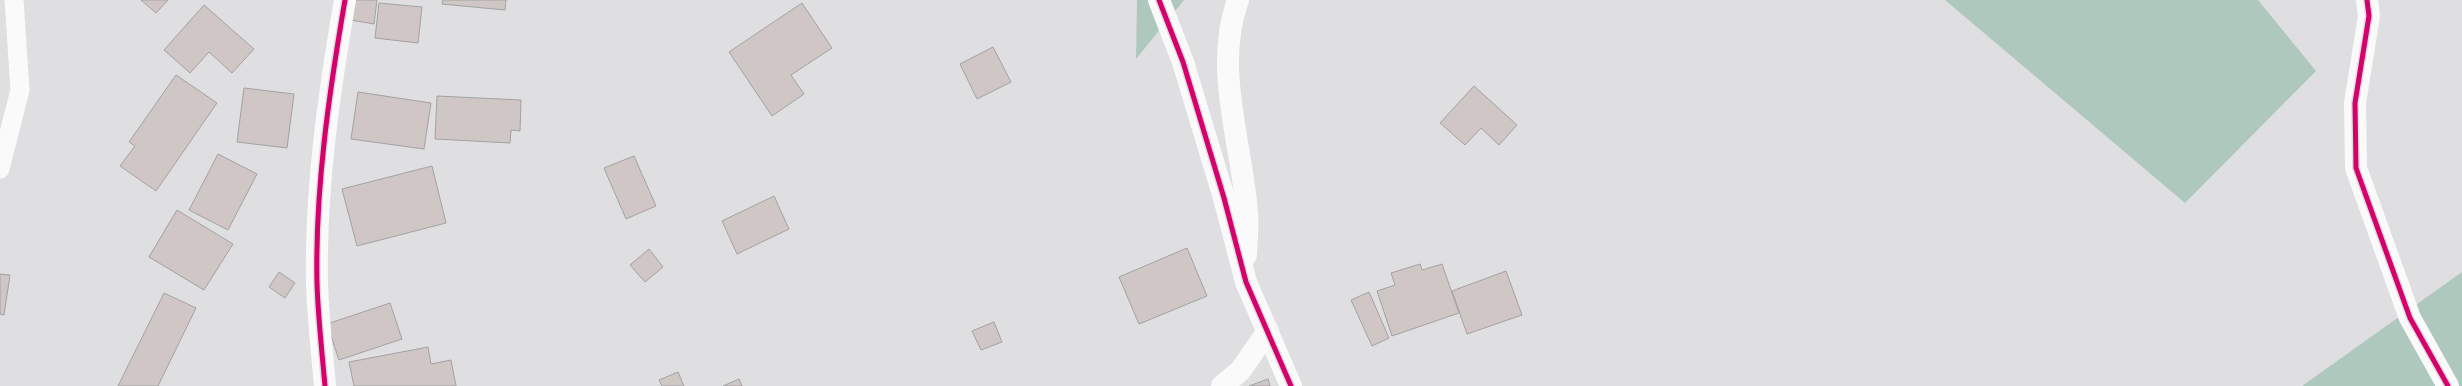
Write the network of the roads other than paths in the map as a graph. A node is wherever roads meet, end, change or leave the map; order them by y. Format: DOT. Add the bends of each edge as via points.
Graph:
graph roads {
  1 [pos="14,0"];
  2 [pos="345,0"];
  3 [pos="1159,0"];
  4 [pos="1238,0"];
  5 [pos="2367,0"];
  6 [pos="0,169"];
  7 [pos="1246,282"];
  8 [pos="1268,331"];
  9 [pos="325,386"];
  10 [pos="1222,386"];
  11 [pos="1291,386"];
  12 [pos="2448,386"];
  1 -- 6 [label="lane" via="20,90"];
  2 -- 9 [label="street" via="335,56 320,200 317,283"];
  3 -- 7 [label="street" via="1183,62"];
  4 -- 7 [label="street" via="1231,20 1228,75 1247,214"];
  5 -- 12 [label="street" via="2369,16 2355,103 2356,168 2410,318"];
  7 -- 8 [label="street"];
  8 -- 10 [label="street" via="1240,371"];
  8 -- 11 [label="street"];
}
